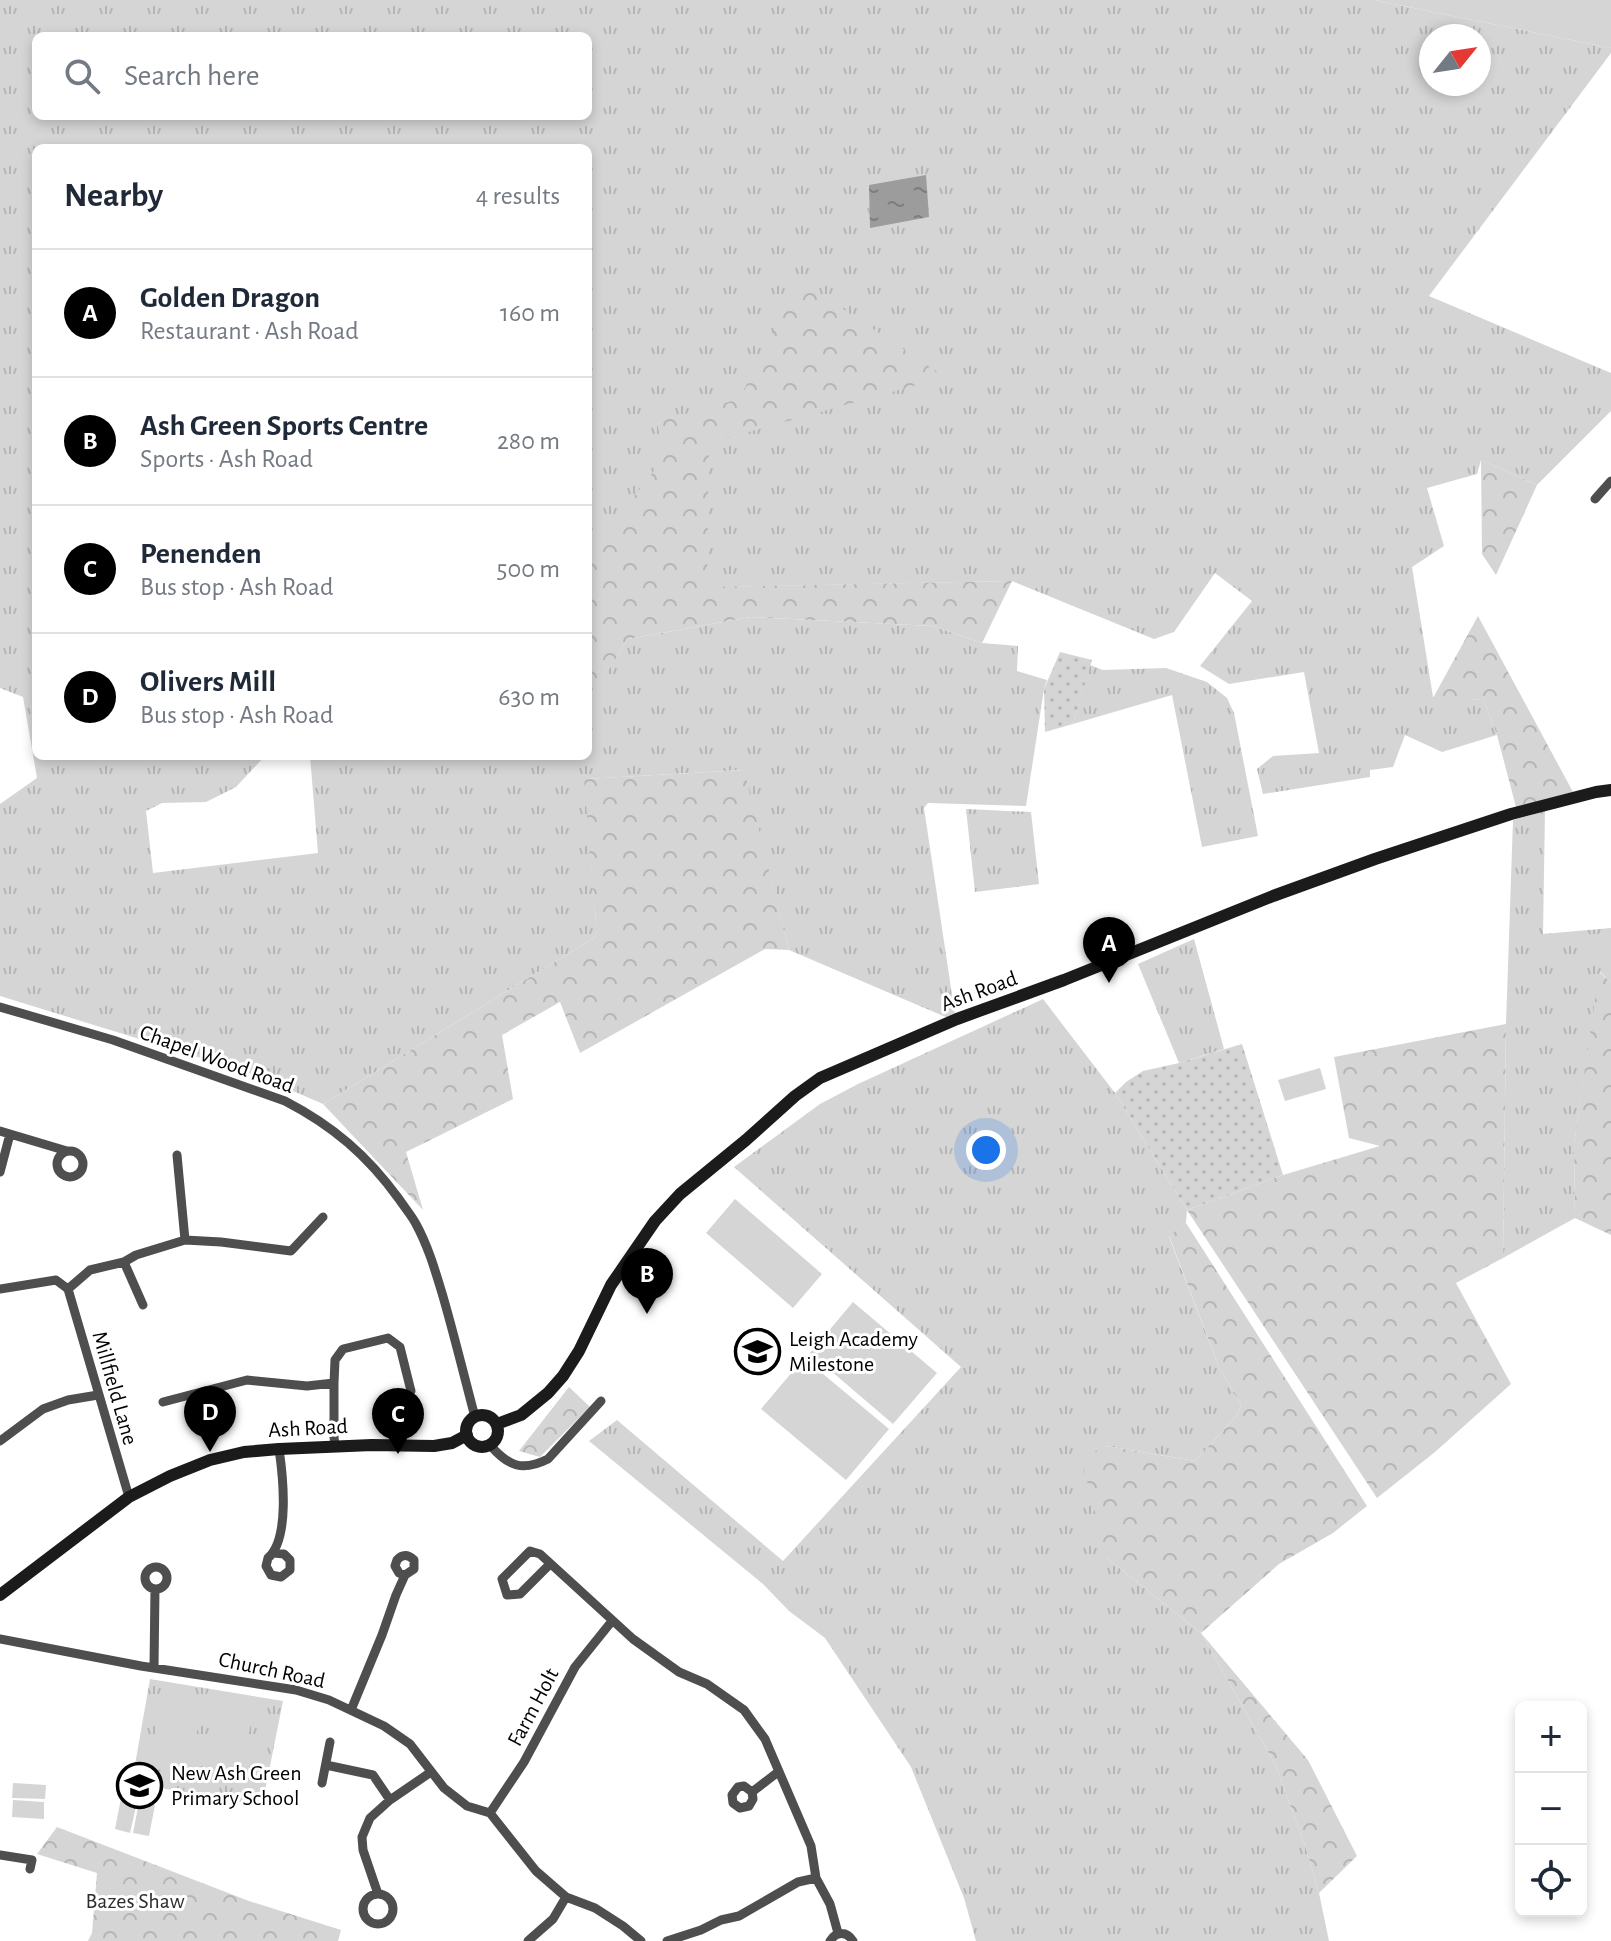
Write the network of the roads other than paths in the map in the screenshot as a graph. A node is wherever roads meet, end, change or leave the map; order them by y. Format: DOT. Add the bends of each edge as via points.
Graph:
graph roads {
  1 [pos="1611,481"];
  2 [pos="1595,499"];
  3 [pos="1611,790"];
  4 [pos="0,1007"];
  5 [pos="5,1133"];
  6 [pos="67,1151"];
  7 [pos="177,1155"];
  8 [pos="0,1172"];
  9 [pos="323,1217"];
  10 [pos="185,1240"];
  11 [pos="124,1262"];
  12 [pos="0,1289"];
  13 [pos="68,1289"];
  14 [pos="143,1305"];
  15 [pos="334,1383"];
  16 [pos="411,1391"];
  17 [pos="98,1395"];
  18 [pos="601,1401"];
  19 [pos="163,1402"];
  20 [pos="475,1417"];
  21 [pos="497,1424"];
  22 [pos="467,1435"];
  23 [pos="0,1441"];
  24 [pos="490,1445"];
  25 [pos="335,1446"];
  26 [pos="279,1449"];
  27 [pos="129,1497"];
  28 [pos="274,1553"];
  29 [pos="550,1564"];
  30 [pos="405,1575"];
  31 [pos="155,1589"];
  32 [pos="0,1595"];
  33 [pos="612,1621"];
  34 [pos="0,1639"];
  35 [pos="154,1667"];
  36 [pos="351,1710"];
  37 [pos="330,1742"];
  38 [pos="326,1765"];
  39 [pos="431,1772"];
  40 [pos="778,1772"];
  41 [pos="322,1783"];
  42 [pos="752,1792"];
  43 [pos="390,1800"];
  44 [pos="490,1813"];
  45 [pos="0,1855"];
  46 [pos="30,1869"];
  47 [pos="816,1878"];
  48 [pos="378,1894"];
  49 [pos="566,1897"];
  50 [pos="834,1937"];
  51 [pos="528,1941"];
  52 [pos="641,1941"];
  53 [pos="667,1941"];
  54 [pos="853,1941"];
  1 -- 2 [label="street"];
  3 -- 21 [label="street, Ash Road" via="1511,814 1273,896 820,1078 680,1194 611,1285 563,1376 521,1415"];
  4 -- 20 [label="street, Chapel Wood Road" via="113,1040 285,1101 340,1135 386,1181 416,1223 433,1263"];
  5 -- 6 [label="street"];
  5 -- 8 [label="street"];
  7 -- 10 [label="street"];
  9 -- 10 [label="street" via="291,1251"];
  10 -- 11 [label="street"];
  11 -- 13 [label="street" via="90,1270"];
  11 -- 14 [label="street"];
  12 -- 13 [label="street" via="56,1280"];
  13 -- 17 [label="street, Millfield Lane"];
  15 -- 16 [label="street" via="335,1360 343,1349 388,1338 400,1347"];
  15 -- 19 [label="street" via="247,1380"];
  15 -- 25 [label="street"];
  17 -- 23 [label="street" via="43,1409"];
  17 -- 27 [label="street, Millfield Lane"];
  18 -- 24 [label="street" via="548,1459 536,1465 507,1462"];
  20 -- 21 [label="street" via="487,1416"];
  20 -- 22 [label="street"];
  21 -- 24 [label="street" via="498,1436"];
  22 -- 24 [label="street" via="476,1446"];
  22 -- 25 [label="street, Ash Road" via="434,1446"];
  25 -- 26 [label="street, Ash Road"];
  26 -- 27 [label="street, Ash Road" via="212,1459"];
  26 -- 28 [label="street" via="283,1496"];
  27 -- 32 [label="street, Ash Road"];
  29 -- 29 [label="street" via="530,1551 502,1579 507,1595 520,1594"];
  29 -- 33 [label="street"];
  30 -- 36 [label="street"];
  31 -- 35 [label="street"];
  33 -- 40 [label="street" via="679,1672 744,1710 765,1739"];
  33 -- 44 [label="street, Farm Holt" via="575,1667"];
  34 -- 35 [label="street, Church Road"];
  35 -- 36 [label="street, Church Road" via="296,1690"];
  36 -- 39 [label="street, Church Road" via="410,1744"];
  37 -- 38 [label="street"];
  38 -- 41 [label="street"];
  38 -- 43 [label="street" via="373,1775"];
  39 -- 43 [label="street"];
  39 -- 44 [label="street, Church Road" via="467,1806"];
  40 -- 42 [label="street"];
  40 -- 47 [label="street" via="811,1846"];
  43 -- 48 [label="street" via="370,1818 362,1837"];
  44 -- 49 [label="street, Church Road" via="536,1871"];
  45 -- 46 [label="street" via="32,1860"];
  47 -- 50 [label="street" via="830,1904"];
  47 -- 53 [label="street" via="798,1882 739,1916"];
  49 -- 51 [label="street" via="553,1919"];
  49 -- 52 [label="street, Church Road" via="595,1908"];
  50 -- 54 [label="street" via="846,1934"];
}
